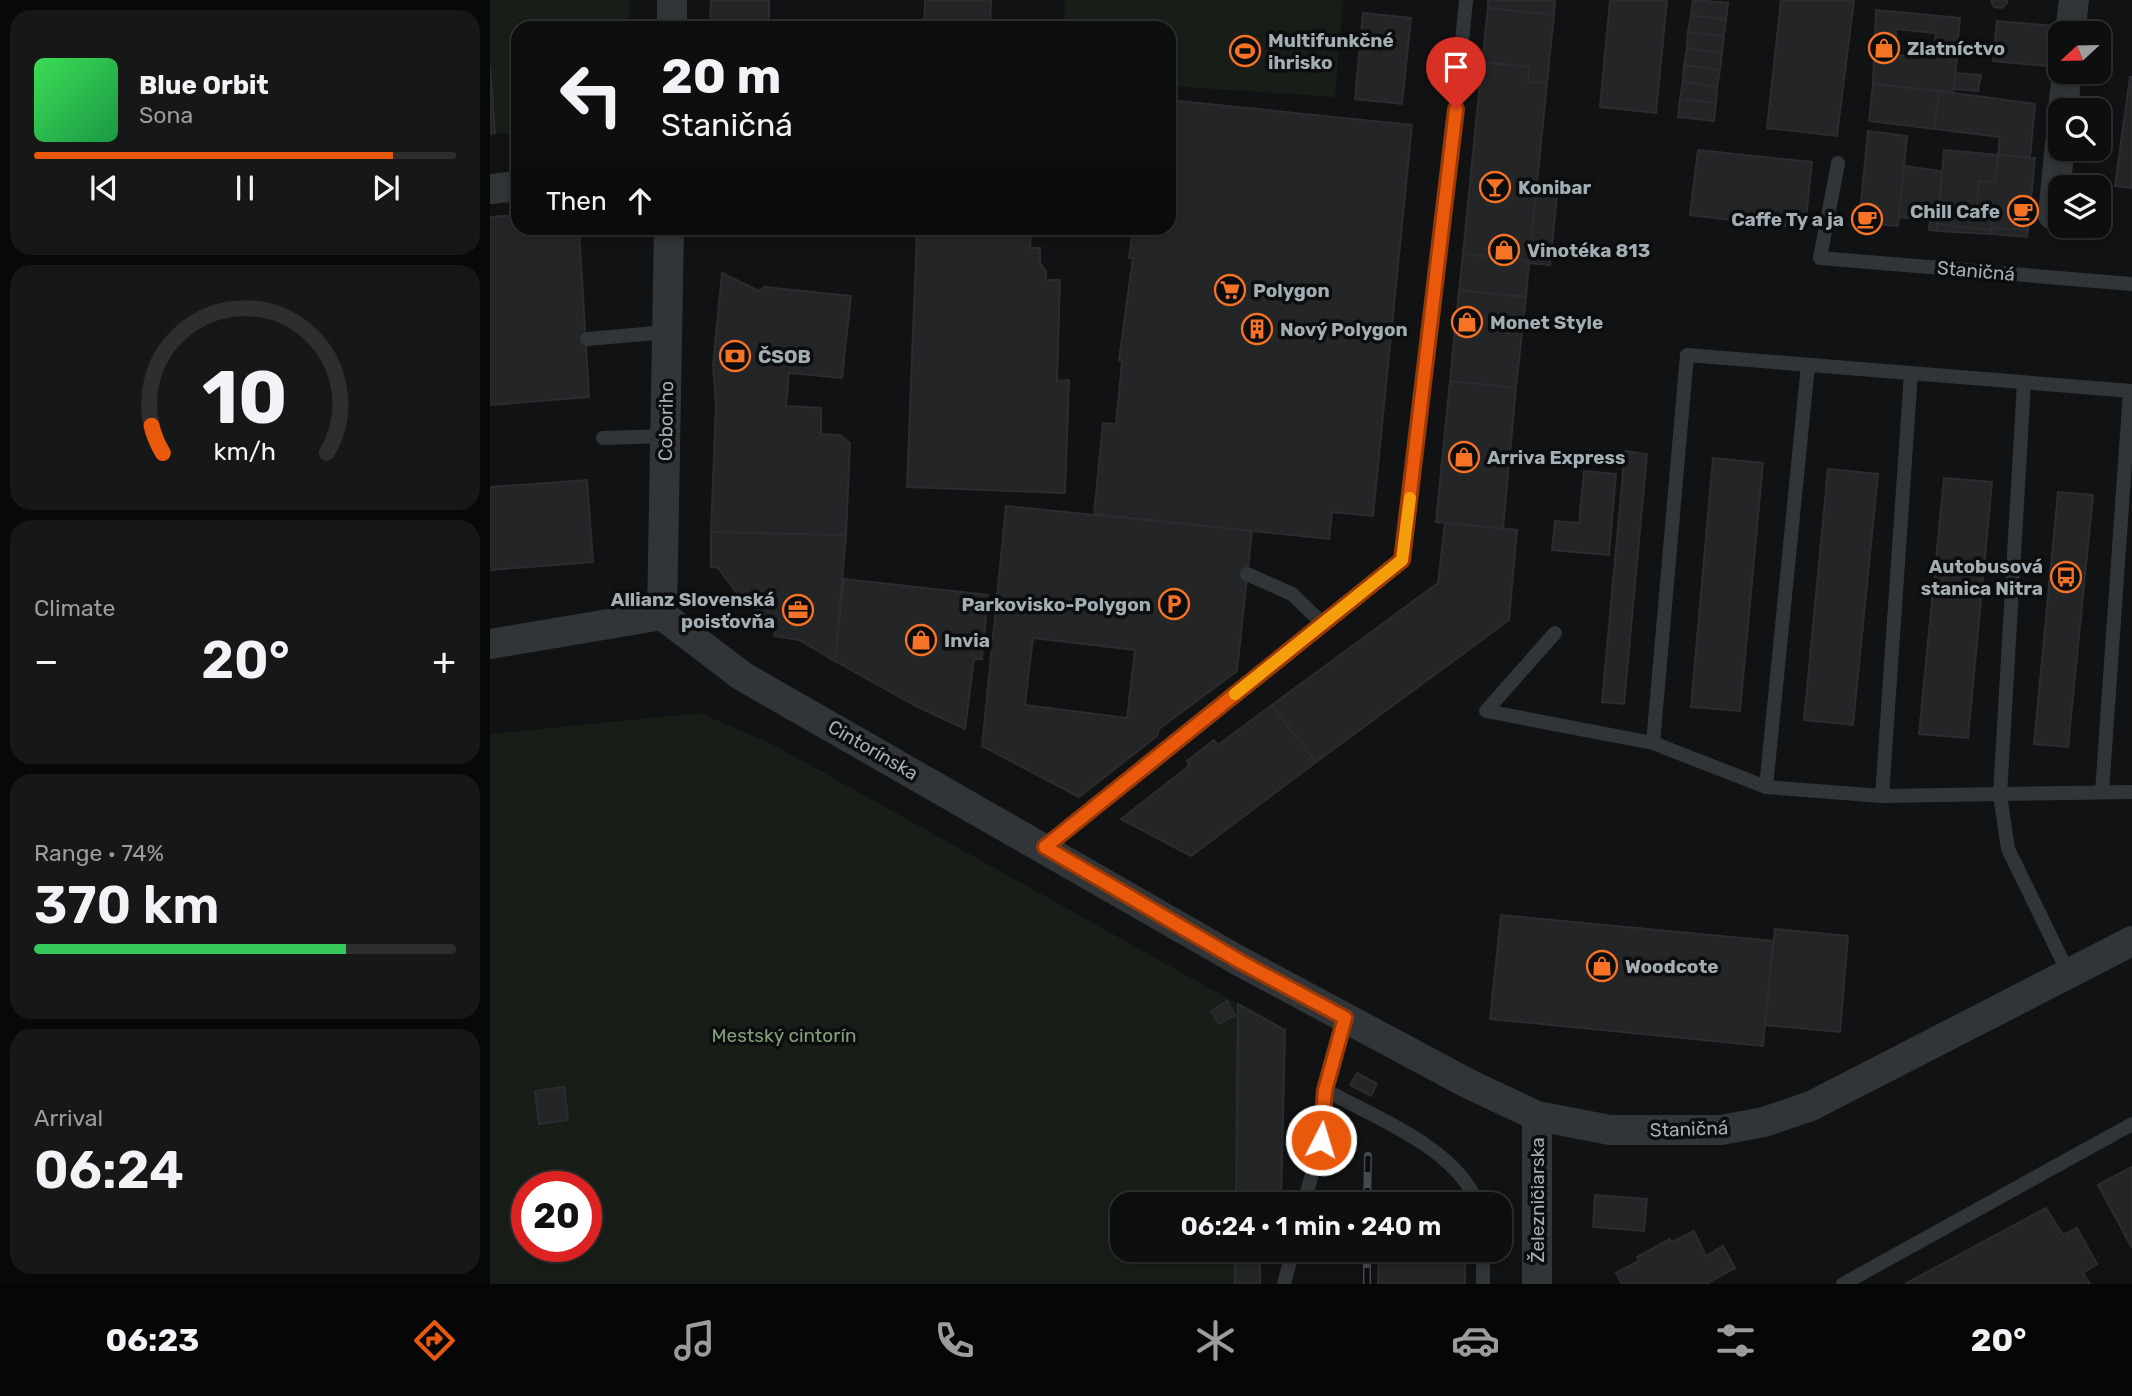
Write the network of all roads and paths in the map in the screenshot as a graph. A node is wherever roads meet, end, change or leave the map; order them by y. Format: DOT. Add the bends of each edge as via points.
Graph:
graph roads {
  1 [pos="672,0"];
  2 [pos="1466,0"];
  3 [pos="2074,0"];
  4 [pos="672,21"];
  5 [pos="2071,21"];
  6 [pos="1838,163"];
  7 [pos="511,187"];
  8 [pos="490,189"];
  9 [pos="669,235"];
  10 [pos="2132,284"];
  11 [pos="668,332"];
  12 [pos="587,338"];
  13 [pos="1808,365"];
  14 [pos="1911,373"];
  15 [pos="2024,383"];
  16 [pos="2131,391"];
  17 [pos="666,436"];
  18 [pos="603,438"];
  19 [pos="1247,574"];
  20 [pos="663,615"];
  21 [pos="1322,623"];
  22 [pos="1555,633"];
  23 [pos="490,644"];
  24 [pos="1653,743"];
  25 [pos="1766,786"];
  26 [pos="2102,792"];
  27 [pos="2132,792"];
  28 [pos="2000,795"];
  29 [pos="1882,796"];
  30 [pos="1045,847"];
  31 [pos="2132,941"];
  32 [pos="1241,962"];
  33 [pos="2069,974"];
  34 [pos="1345,1018"];
  35 [pos="1325,1090"];
  36 [pos="1537,1116"];
  37 [pos="2132,1124"];
  38 [pos="1307,1192"];
  39 [pos="1473,1192"];
  40 [pos="1290,1262"];
  41 [pos="1483,1262"];
  42 [pos="1284,1284"];
  43 [pos="1483,1284"];
  44 [pos="1536,1284"];
  45 [pos="1843,1284"];
  1 -- 4 [label="street"];
  2 -- 21 [label="lane" via="1402,560"];
  3 -- 5 [label="street"];
  6 -- 10 [label="lane, Staničná" via="1820,258"];
  7 -- 8 [label="street"];
  9 -- 11 [label="street, Coboriho"];
  11 -- 12 [label="lane"];
  11 -- 17 [label="street, Coboriho"];
  13 -- 14 [label="lane"];
  13 -- 24 [label="lane" via="1686,355"];
  13 -- 25 [label="lane"];
  14 -- 15 [label="lane"];
  14 -- 29 [label="lane"];
  15 -- 16 [label="lane"];
  15 -- 28 [label="lane"];
  16 -- 26 [label="lane"];
  17 -- 18 [label="lane"];
  17 -- 20 [label="street, Coboriho"];
  19 -- 21 [label="lane" via="1292,594"];
  20 -- 23 [label="street"];
  20 -- 30 [label="street, Cintorínska" via="742,676"];
  21 -- 30 [label="lane"];
  22 -- 24 [label="lane" via="1486,711"];
  24 -- 25 [label="lane"];
  25 -- 29 [label="lane"];
  26 -- 27 [label="lane"];
  26 -- 28 [label="lane"];
  28 -- 29 [label="lane"];
  28 -- 33 [label="lane" via="2008,849"];
  30 -- 32 [label="street, Cintorínska"];
  31 -- 33 [label="street, Staničná"];
  32 -- 34 [label="street, Staničná"];
  33 -- 36 [label="street, Staničná" via="1850,1088 1764,1122 1721,1130 1610,1130"];
  34 -- 35 [label="lane"];
  34 -- 36 [label="street, Staničná"];
  35 -- 38 [label="lane" via="1321,1140"];
  35 -- 39 [label="lane" via="1442,1155"];
  36 -- 44 [label="street, Železničiarska"];
  37 -- 45 [label="lane"];
  40 -- 42 [label="lane"];
  41 -- 43 [label="lane"];
}
